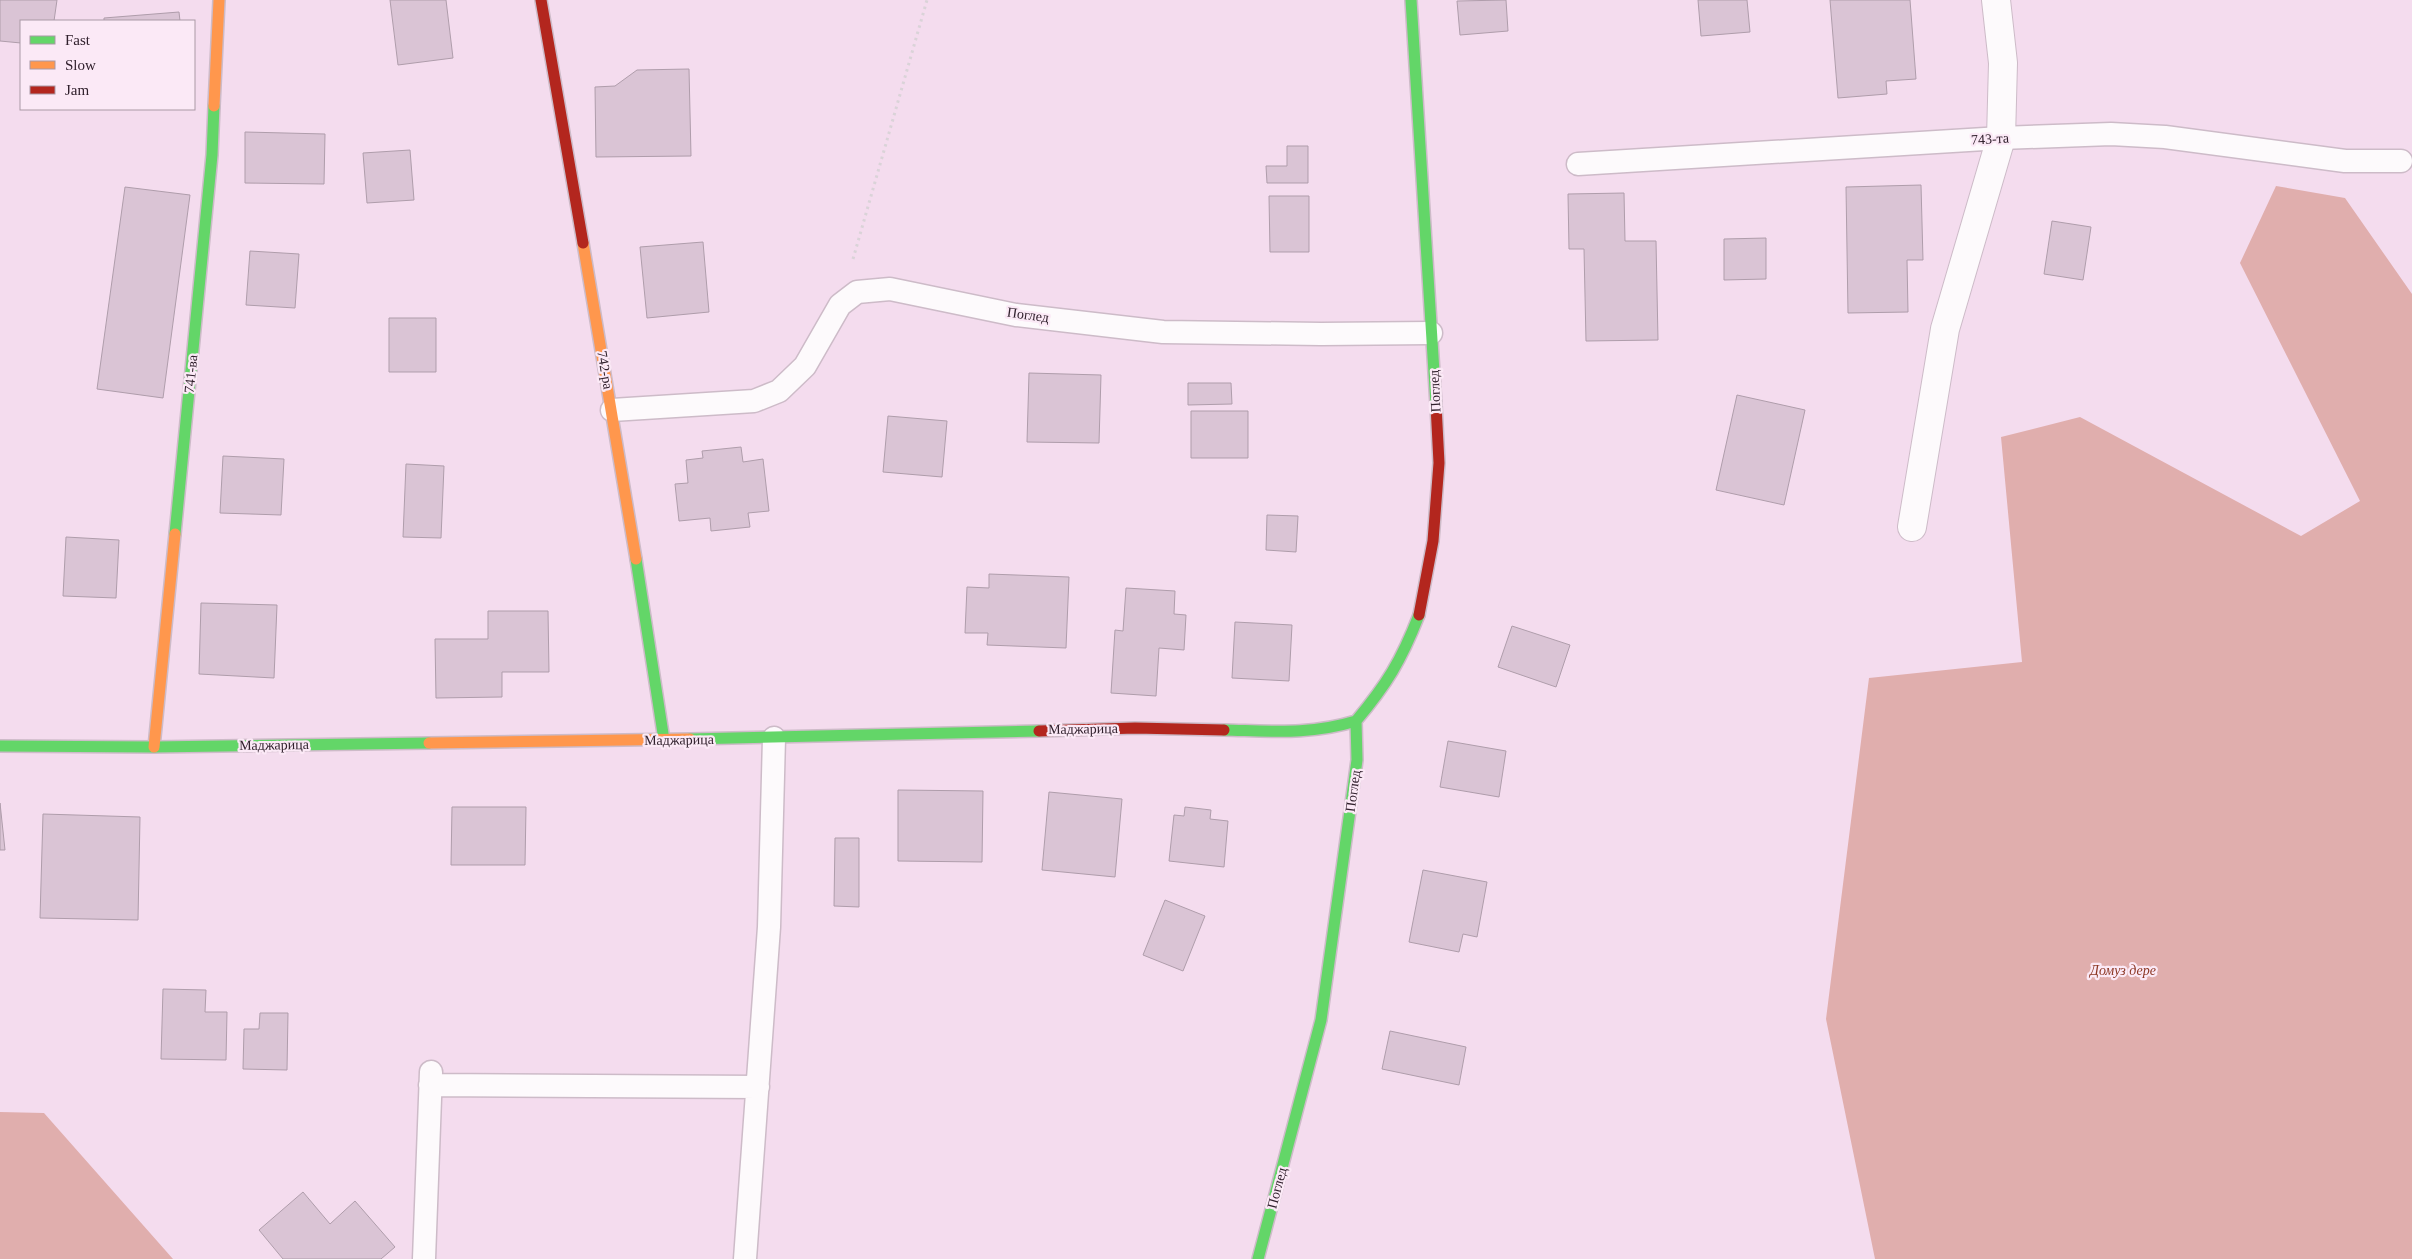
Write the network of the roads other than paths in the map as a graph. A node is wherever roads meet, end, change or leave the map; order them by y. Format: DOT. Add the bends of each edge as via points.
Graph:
graph roads {
  1 [pos="219,0"];
  2 [pos="541,0"];
  3 [pos="1411,0"];
  4 [pos="1996,0"];
  5 [pos="2001,138"];
  6 [pos="2401,162"];
  7 [pos="1578,164"];
  8 [pos="1431,333"];
  9 [pos="612,410"];
  10 [pos="1912,527"];
  11 [pos="1356,721"];
  12 [pos="774,738"];
  13 [pos="664,740"];
  14 [pos="0,746"];
  15 [pos="154,747"];
  16 [pos="758,1087"];
  17 [pos="424,1259"];
  18 [pos="745,1259"];
  19 [pos="1258,1259"];
  1 -- 15 [label="street, 741-ва" via="212,155"];
  2 -- 9 [label="street, 742-ра"];
  3 -- 8 [label="street, Поглед"];
  4 -- 5 [label="street" via="2003,62"];
  5 -- 6 [label="lane, 743-та" via="2111,134 2165,137 2345,161"];
  5 -- 7 [label="lane, 743-та"];
  5 -- 10 [label="street" via="1945,329"];
  8 -- 9 [label="lane, Поглед" via="1163,332 1016,315 890,289 857,292 840,305 805,366 779,392 754,400"];
  8 -- 11 [label="street, Поглед" via="1438,463 1433,541 1422,606 1405,651 1384,686"];
  9 -- 13 [label="street, 742-ра"];
  11 -- 12 [label="street, Маджарица" via="1304,732 1135,728"];
  11 -- 19 [label="street, Поглед" via="1357,760 1321,1020"];
  12 -- 13 [label="street, Маджарица"];
  12 -- 16 [label="lane" via="770,927"];
  13 -- 15 [label="street, Маджарица"];
  14 -- 15 [label="street, Маджарица"];
  16 -- 17 [label="lane" via="430,1078"];
  16 -- 18 [label="lane"];
}
